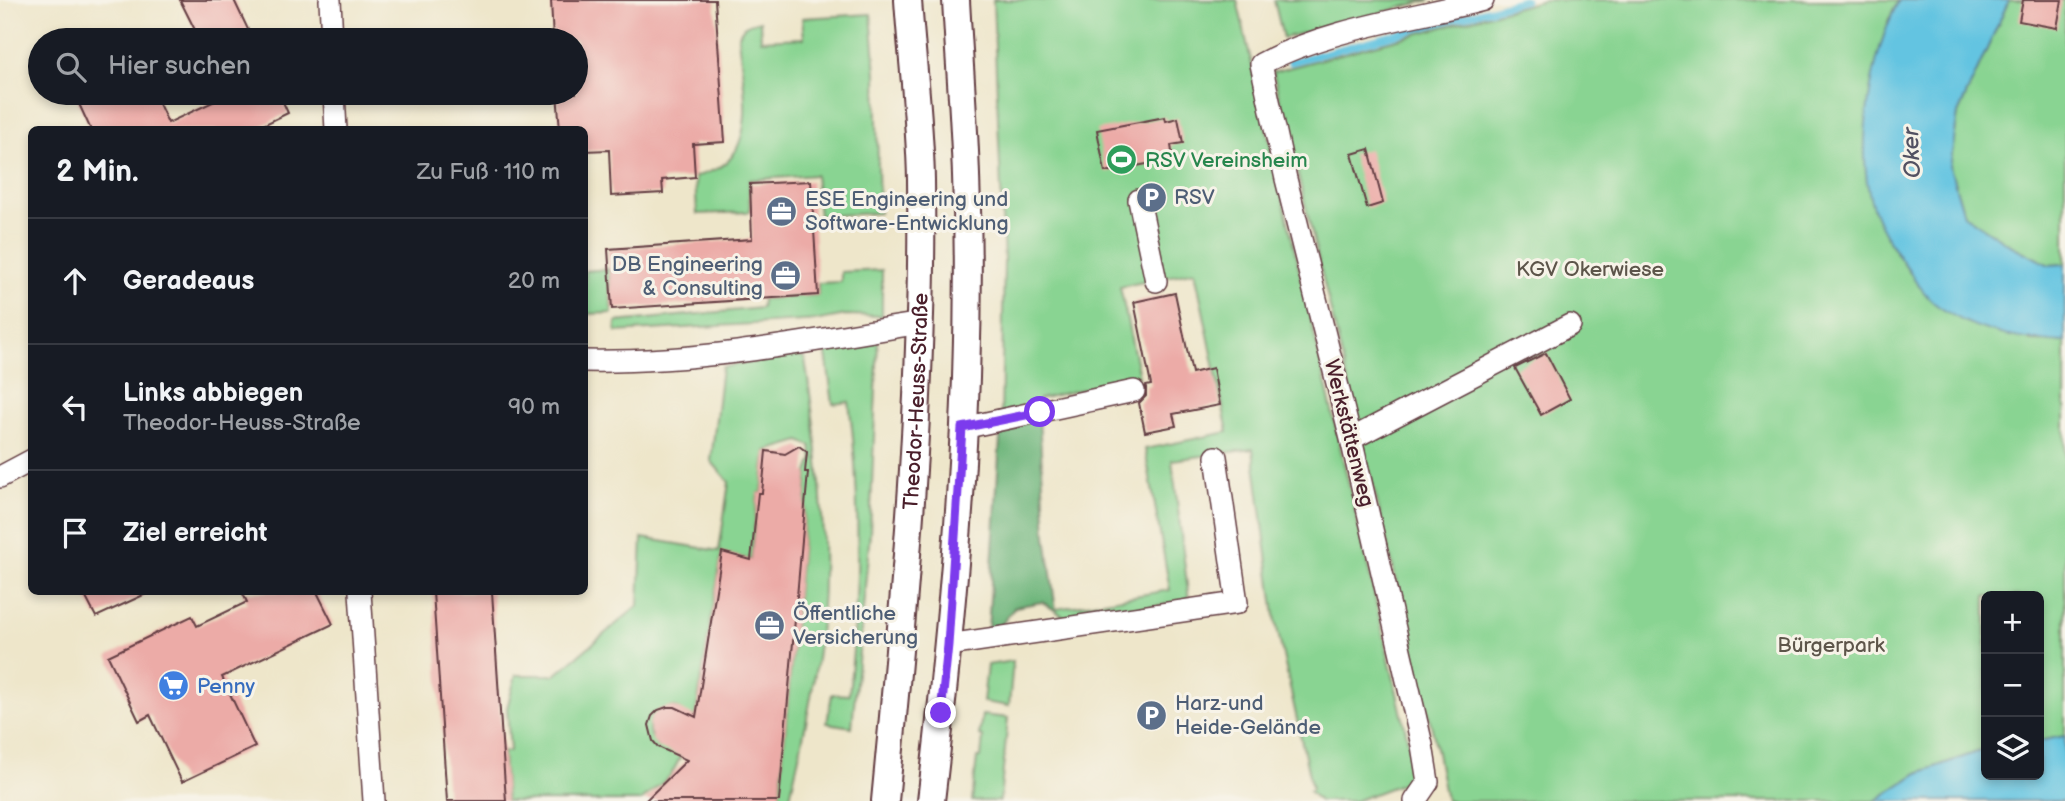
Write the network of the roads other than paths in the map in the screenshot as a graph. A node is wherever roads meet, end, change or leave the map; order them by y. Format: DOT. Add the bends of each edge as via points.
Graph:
graph roads {
  1 [pos="330,0"];
  2 [pos="908,0"];
  3 [pos="956,0"];
  4 [pos="1483,0"];
  5 [pos="331,28"];
  6 [pos="335,105"];
  7 [pos="336,126"];
  8 [pos="1139,200"];
  9 [pos="1156,281"];
  10 [pos="920,323"];
  11 [pos="1570,325"];
  12 [pos="588,361"];
  13 [pos="1134,391"];
  14 [pos="962,428"];
  15 [pos="1351,439"];
  16 [pos="1216,457"];
  17 [pos="28,462"];
  18 [pos="0,477"];
  19 [pos="360,595"];
  20 [pos="948,645"];
  21 [pos="374,801"];
  22 [pos="885,801"];
  23 [pos="931,801"];
  24 [pos="1415,801"];
  1 -- 5 [label="street"];
  2 -- 10 [label="main road, Theodor-Heuss-Straße" via="921,178"];
  3 -- 14 [label="main road" via="966,176"];
  4 -- 15 [label="street, Werkstättenweg" via="1334,36 1261,64"];
  6 -- 7 [label="street"];
  8 -- 9 [label="street"];
  10 -- 12 [label="street" via="693,358"];
  10 -- 22 [label="main road, Theodor-Heuss-Straße" via="915,454"];
  11 -- 15 [label="street"];
  13 -- 14 [label="street"];
  14 -- 20 [label="main road"];
  15 -- 24 [label="street, Werkstättenweg" via="1422,745 1428,782"];
  16 -- 20 [label="street" via="1237,603"];
  17 -- 18 [label="street"];
  19 -- 21 [label="street"];
  20 -- 23 [label="main road"];
}
